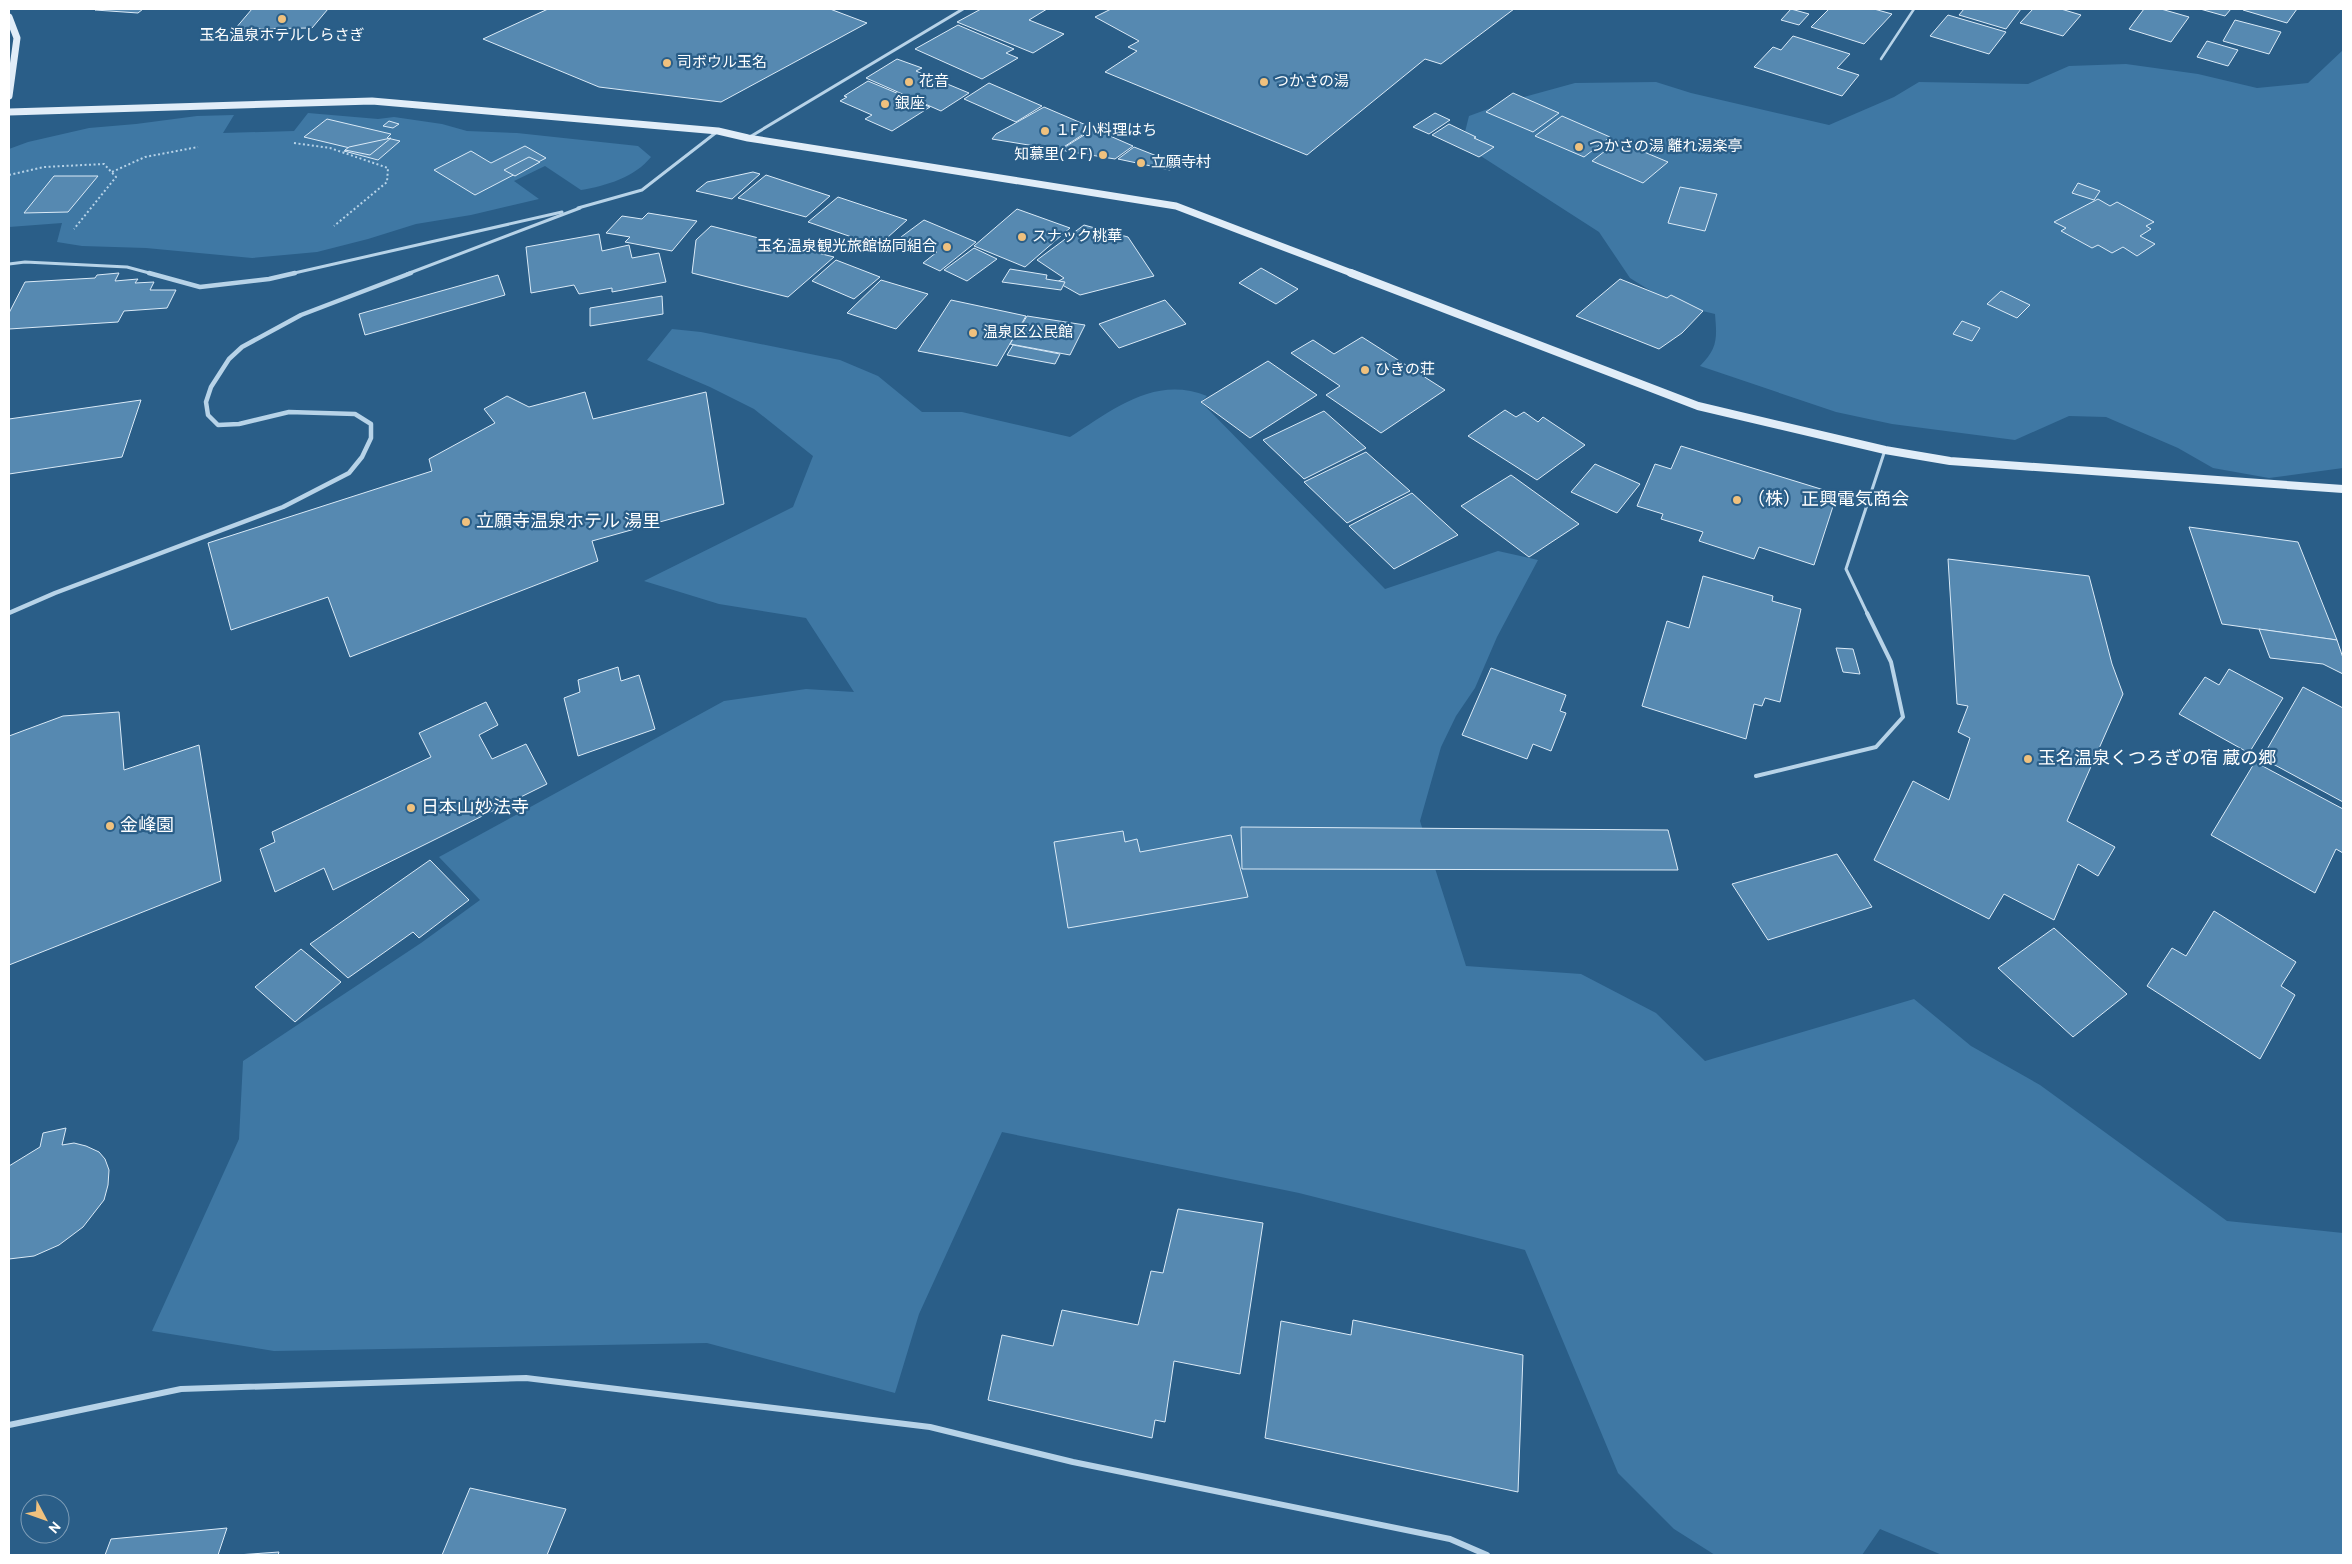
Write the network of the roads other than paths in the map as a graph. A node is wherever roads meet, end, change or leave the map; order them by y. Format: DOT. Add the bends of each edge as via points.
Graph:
graph roads {
  1 [pos="963,9"];
  2 [pos="1914,9"];
  3 [pos="9,17"];
  4 [pos="1881,59"];
  5 [pos="9,96"];
  6 [pos="9,112"];
  7 [pos="718,131"];
  8 [pos="748,138"];
  9 [pos="580,208"];
  10 [pos="9,264"];
  11 [pos="1885,450"];
  12 [pos="2343,489"];
  13 [pos="9,613"];
  14 [pos="1756,776"];
  15 [pos="9,1425"];
  16 [pos="1488,1555"];
  1 -- 8 [label="street"];
  2 -- 4 [label="lane"];
  3 -- 5 [label="street" via="17,38"];
  6 -- 7 [label="street" via="372,101"];
  7 -- 8 [label="street"];
  7 -- 9 [label="street" via="642,190"];
  8 -- 11 [label="street" via="1176,206 1698,406"];
  9 -- 10 [label="street" via="269,279 200,287 127,267"];
  9 -- 13 [label="street" via="300,315 242,347 229,359 211,387 206,402 208,415 218,426 289,412 355,414 371,424 371,438 349,473 283,507"];
  11 -- 12 [label="street" via="1950,461"];
  11 -- 14 [label="lane" via="1846,569 1891,662 1903,717 1876,747"];
  15 -- 16 [label="street" via="181,1389 526,1378 930,1427 1073,1462 1450,1539"];
}
